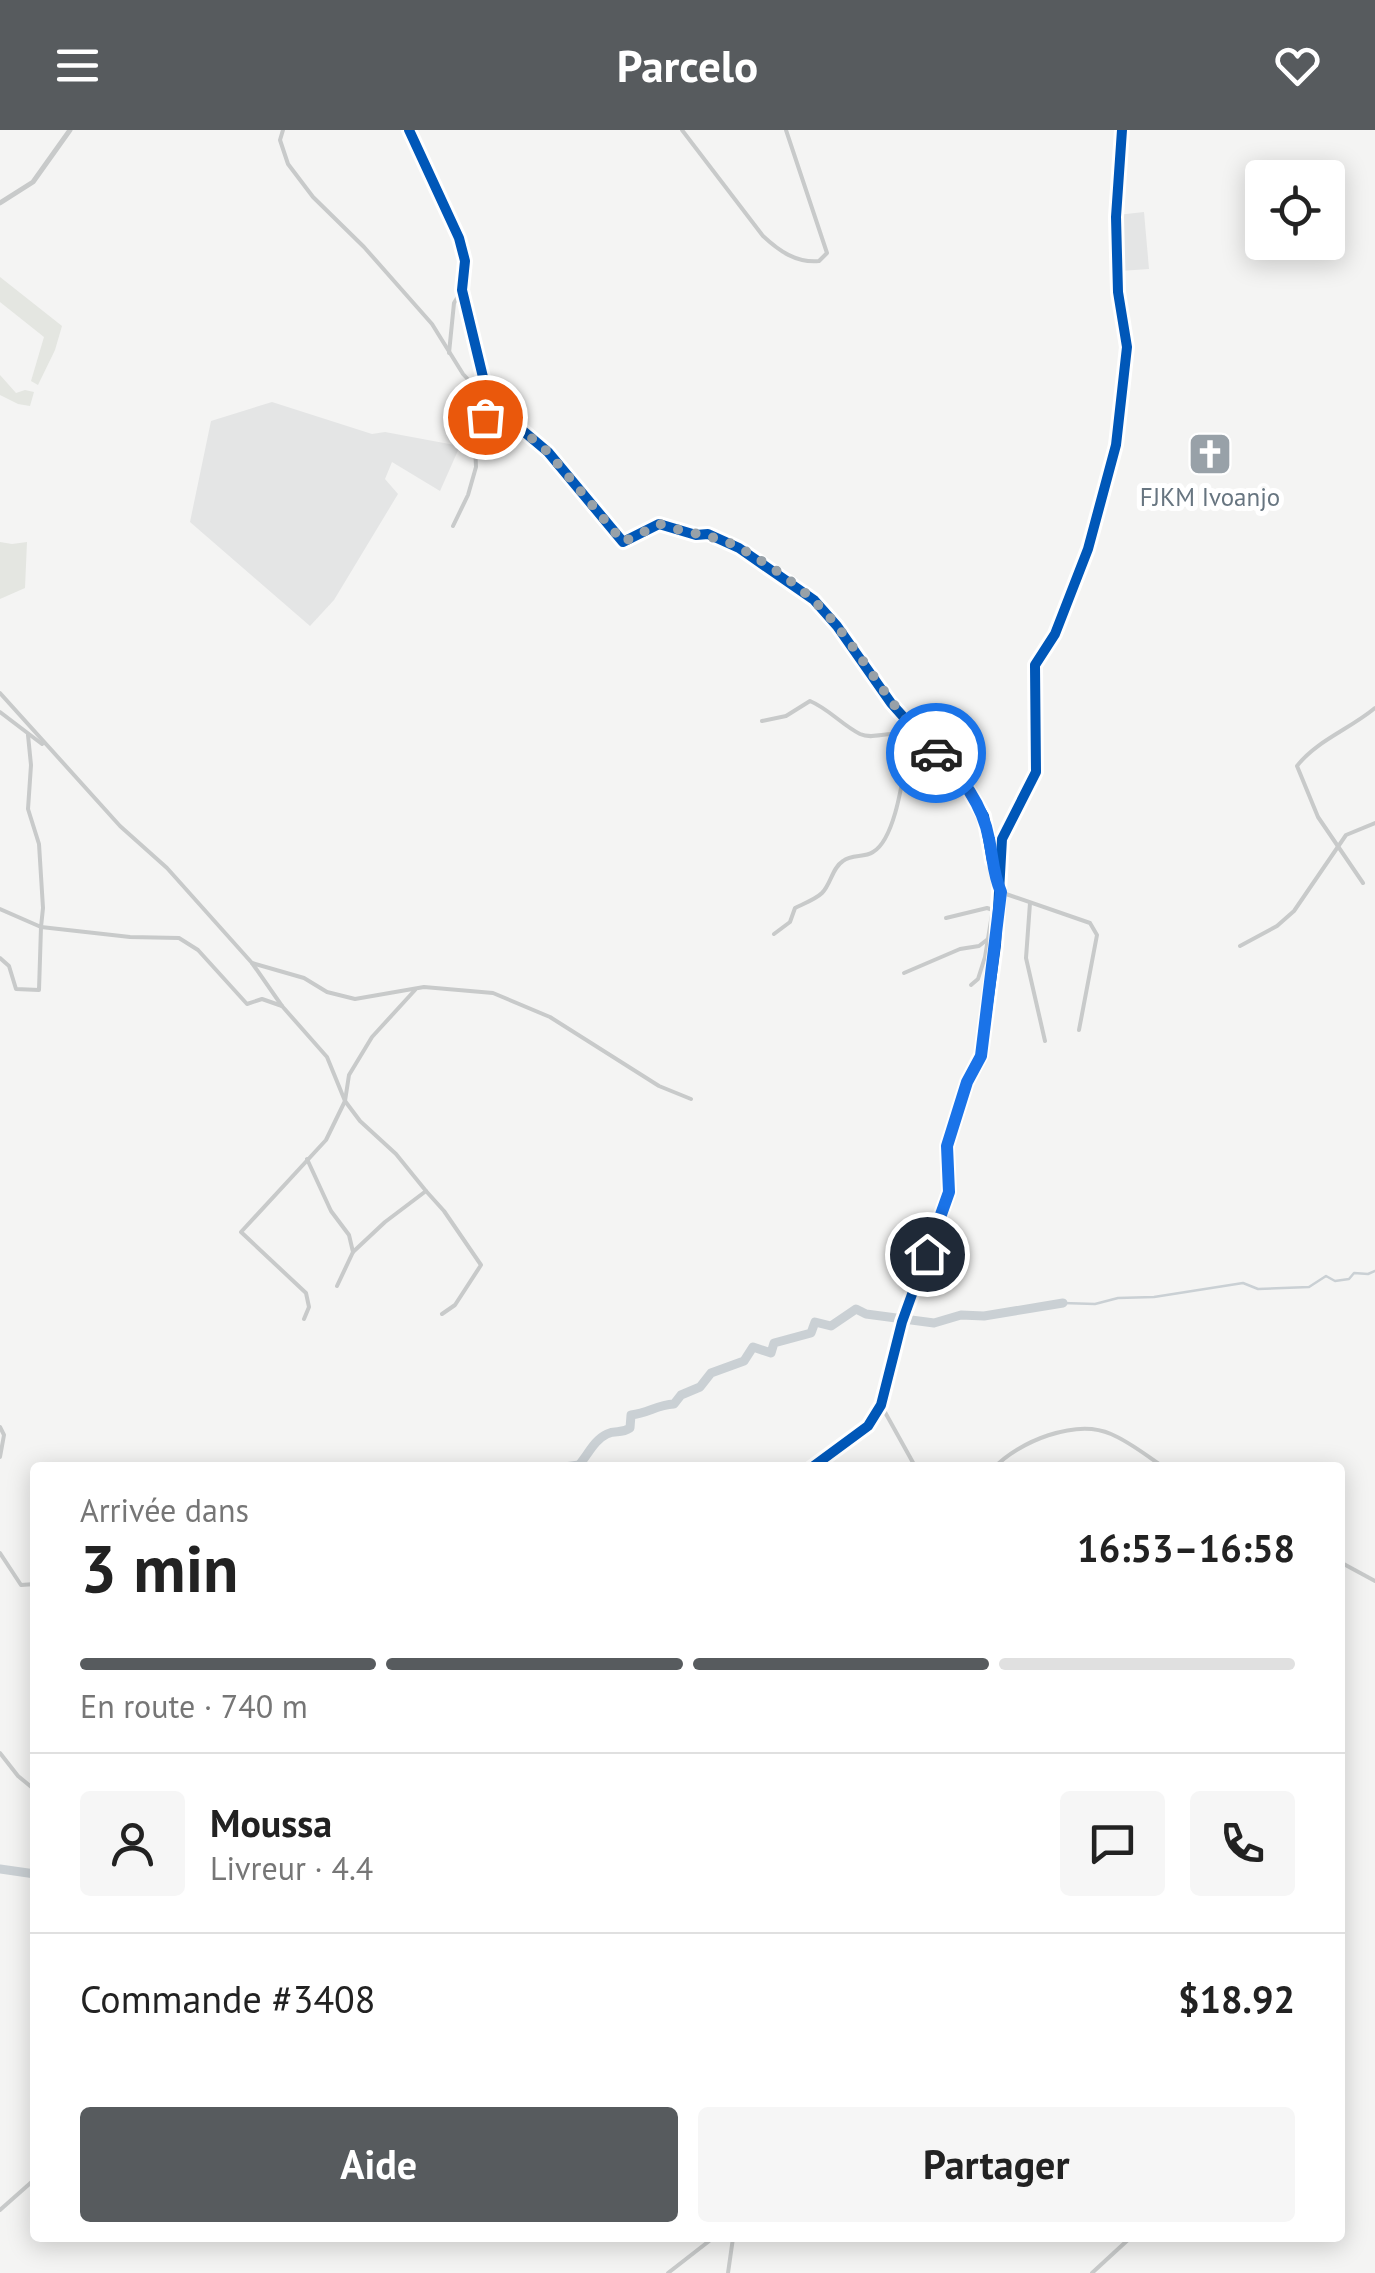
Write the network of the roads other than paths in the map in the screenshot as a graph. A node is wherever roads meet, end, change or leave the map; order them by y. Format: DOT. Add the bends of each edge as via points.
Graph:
graph roads {
  1 [pos="70,130"];
  2 [pos="283,130"];
  3 [pos="409,130"];
  4 [pos="682,130"];
  5 [pos="786,130"];
  6 [pos="1122,130"];
  7 [pos="0,203"];
  8 [pos="462,290"];
  9 [pos="449,353"];
  10 [pos="489,402"];
  11 [pos="452,526"];
  12 [pos="0,693"];
  13 [pos="1375,708"];
  14 [pos="0,712"];
  15 [pos="762,721"];
  16 [pos="912,728"];
  17 [pos="28,735"];
  18 [pos="46,746"];
  19 [pos="1375,823"];
  20 [pos="1337,848"];
  21 [pos="1364,882"];
  22 [pos="1001,892"];
  23 [pos="1030,903"];
  24 [pos="0,910"];
  25 [pos="993,910"];
  26 [pos="946,918"];
  27 [pos="41,927"];
  28 [pos="774,934"];
  29 [pos="988,938"];
  30 [pos="1240,946"];
  31 [pos="0,958"];
  32 [pos="252,963"];
  33 [pos="904,973"];
  34 [pos="971,985"];
  35 [pos="415,990"];
  36 [pos="282,1006"];
  37 [pos="1080,1030"];
  38 [pos="1045,1041"];
  39 [pos="691,1099"];
  40 [pos="345,1101"];
  41 [pos="307,1159"];
  42 [pos="426,1192"];
  43 [pos="354,1252"];
  44 [pos="338,1286"];
  45 [pos="442,1314"];
  46 [pos="304,1320"];
  47 [pos="881,1405"];
  48 [pos="0,1427"];
  49 [pos="0,1456"];
  50 [pos="819,1462"];
  51 [pos="912,1462"];
  52 [pos="1000,1462"];
  53 [pos="1156,1462"];
  54 [pos="0,1554"];
  55 [pos="1345,1565"];
  56 [pos="1375,1581"];
  57 [pos="30,1584"];
  58 [pos="0,1752"];
  59 [pos="30,1786"];
  60 [pos="30,2183"];
  61 [pos="0,2210"];
  62 [pos="708,2242"];
  63 [pos="732,2242"];
  64 [pos="1126,2242"];
  65 [pos="668,2273"];
  66 [pos="728,2273"];
  67 [pos="1092,2273"];
  1 -- 7 [label="street" via="32,182"];
  2 -- 9 [label="street" via="288,164 432,324"];
  3 -- 8 [label="street" via="459,238"];
  4 -- 5 [label="street" via="762,236 778,251 819,261 827,253"];
  6 -- 22 [label="street" via="1116,217 1127,347 1116,445 1088,550 1056,634 1035,665 1036,772 1002,839"];
  8 -- 9 [label="street" via="454,303"];
  8 -- 10 [label="street"];
  9 -- 10 [label="street"];
  10 -- 11 [label="street" via="468,496"];
  10 -- 16 [label="street" via="548,452 623,542 660,524 708,534 814,600"];
  12 -- 18 [label="street"];
  13 -- 20 [label="street" via="1296,766"];
  14 -- 17 [label="street"];
  15 -- 16 [label="street" via="786,716 810,700 870,737"];
  16 -- 22 [label="street" via="984,816"];
  16 -- 28 [label="street" via="892,828 870,854 838,864 823,892 795,908"];
  17 -- 18 [label="street"];
  17 -- 27 [label="street"];
  18 -- 32 [label="street"];
  19 -- 20 [label="street" via="1346,835"];
  20 -- 21 [label="street"];
  20 -- 30 [label="street" via="1294,911"];
  22 -- 23 [label="street"];
  22 -- 25 [label="street"];
  22 -- 47 [label="street" via="981,1056 947,1146 949,1192 902,1322"];
  23 -- 37 [label="street" via="1090,923 1097,935"];
  23 -- 38 [label="street" via="1026,958"];
  24 -- 27 [label="street"];
  25 -- 26 [label="street"];
  25 -- 29 [label="street"];
  27 -- 31 [label="street" via="38,990 16,989 10,966"];
  27 -- 36 [label="street" via="180,938 247,1004"];
  29 -- 33 [label="street"];
  29 -- 34 [label="street"];
  32 -- 35 [label="street" via="355,999"];
  32 -- 36 [label="street"];
  35 -- 39 [label="street" via="493,994 550,1016"];
  35 -- 40 [label="street" via="372,1037 349,1075"];
  36 -- 40 [label="street" via="326,1057"];
  40 -- 41 [label="street" via="326,1140"];
  40 -- 42 [label="street"];
  41 -- 43 [label="street"];
  41 -- 46 [label="street" via="241,1232 306,1293"];
  42 -- 43 [label="street"];
  42 -- 45 [label="street" via="482,1265 455,1306"];
  43 -- 44 [label="street"];
  47 -- 50 [label="street" via="868,1426"];
  47 -- 51 [label="street"];
  48 -- 49 [label="street"];
  52 -- 53 [label="street" via="1022,1445 1087,1429 1108,1432"];
  54 -- 57 [label="street" via="21,1585"];
  55 -- 56 [label="street"];
  58 -- 59 [label="street"];
  60 -- 61 [label="street"];
  62 -- 65 [label="street"];
  63 -- 66 [label="street"];
  64 -- 67 [label="street"];
}
